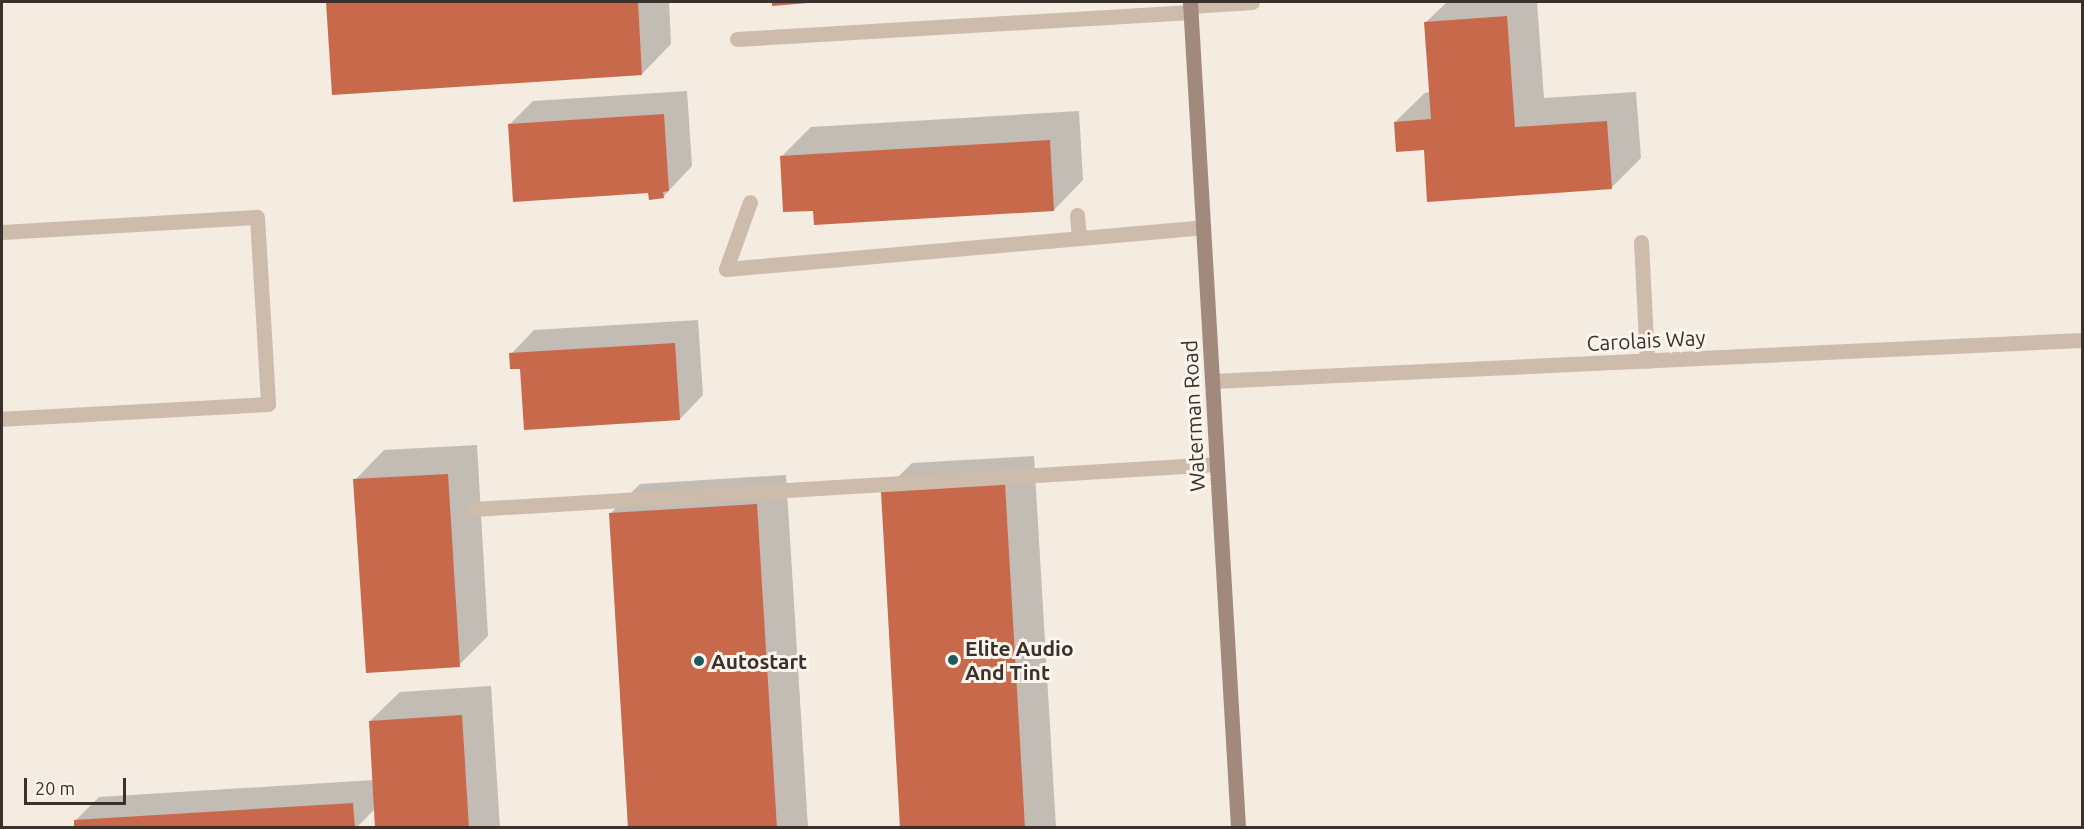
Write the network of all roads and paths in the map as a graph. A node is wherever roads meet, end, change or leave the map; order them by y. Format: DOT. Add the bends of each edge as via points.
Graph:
graph roads {
  1 [pos="1252,2"];
  2 [pos="1190,6"];
  3 [pos="737,39"];
  4 [pos="750,202"];
  5 [pos="1077,215"];
  6 [pos="1203,227"];
  7 [pos="2,232"];
  8 [pos="1078,238"];
  9 [pos="1641,242"];
  10 [pos="2082,340"];
  11 [pos="1647,361"];
  12 [pos="1212,381"];
  13 [pos="2,419"];
  14 [pos="1217,464"];
  15 [pos="474,509"];
  16 [pos="1238,828"];
  1 -- 2 [label="street"];
  2 -- 3 [label="street"];
  2 -- 6 [label="main road, Waterman Road"];
  4 -- 8 [label="street" via="726,269"];
  5 -- 8 [label="street"];
  6 -- 8 [label="street"];
  6 -- 12 [label="main road, Waterman Road"];
  7 -- 13 [label="street" via="257,217 268,404"];
  9 -- 11 [label="street"];
  10 -- 11 [label="street, Carolais Way"];
  11 -- 12 [label="street, Carolais Way"];
  12 -- 14 [label="main road, Waterman Road"];
  14 -- 15 [label="street"];
  14 -- 16 [label="main road, Waterman Road"];
}
